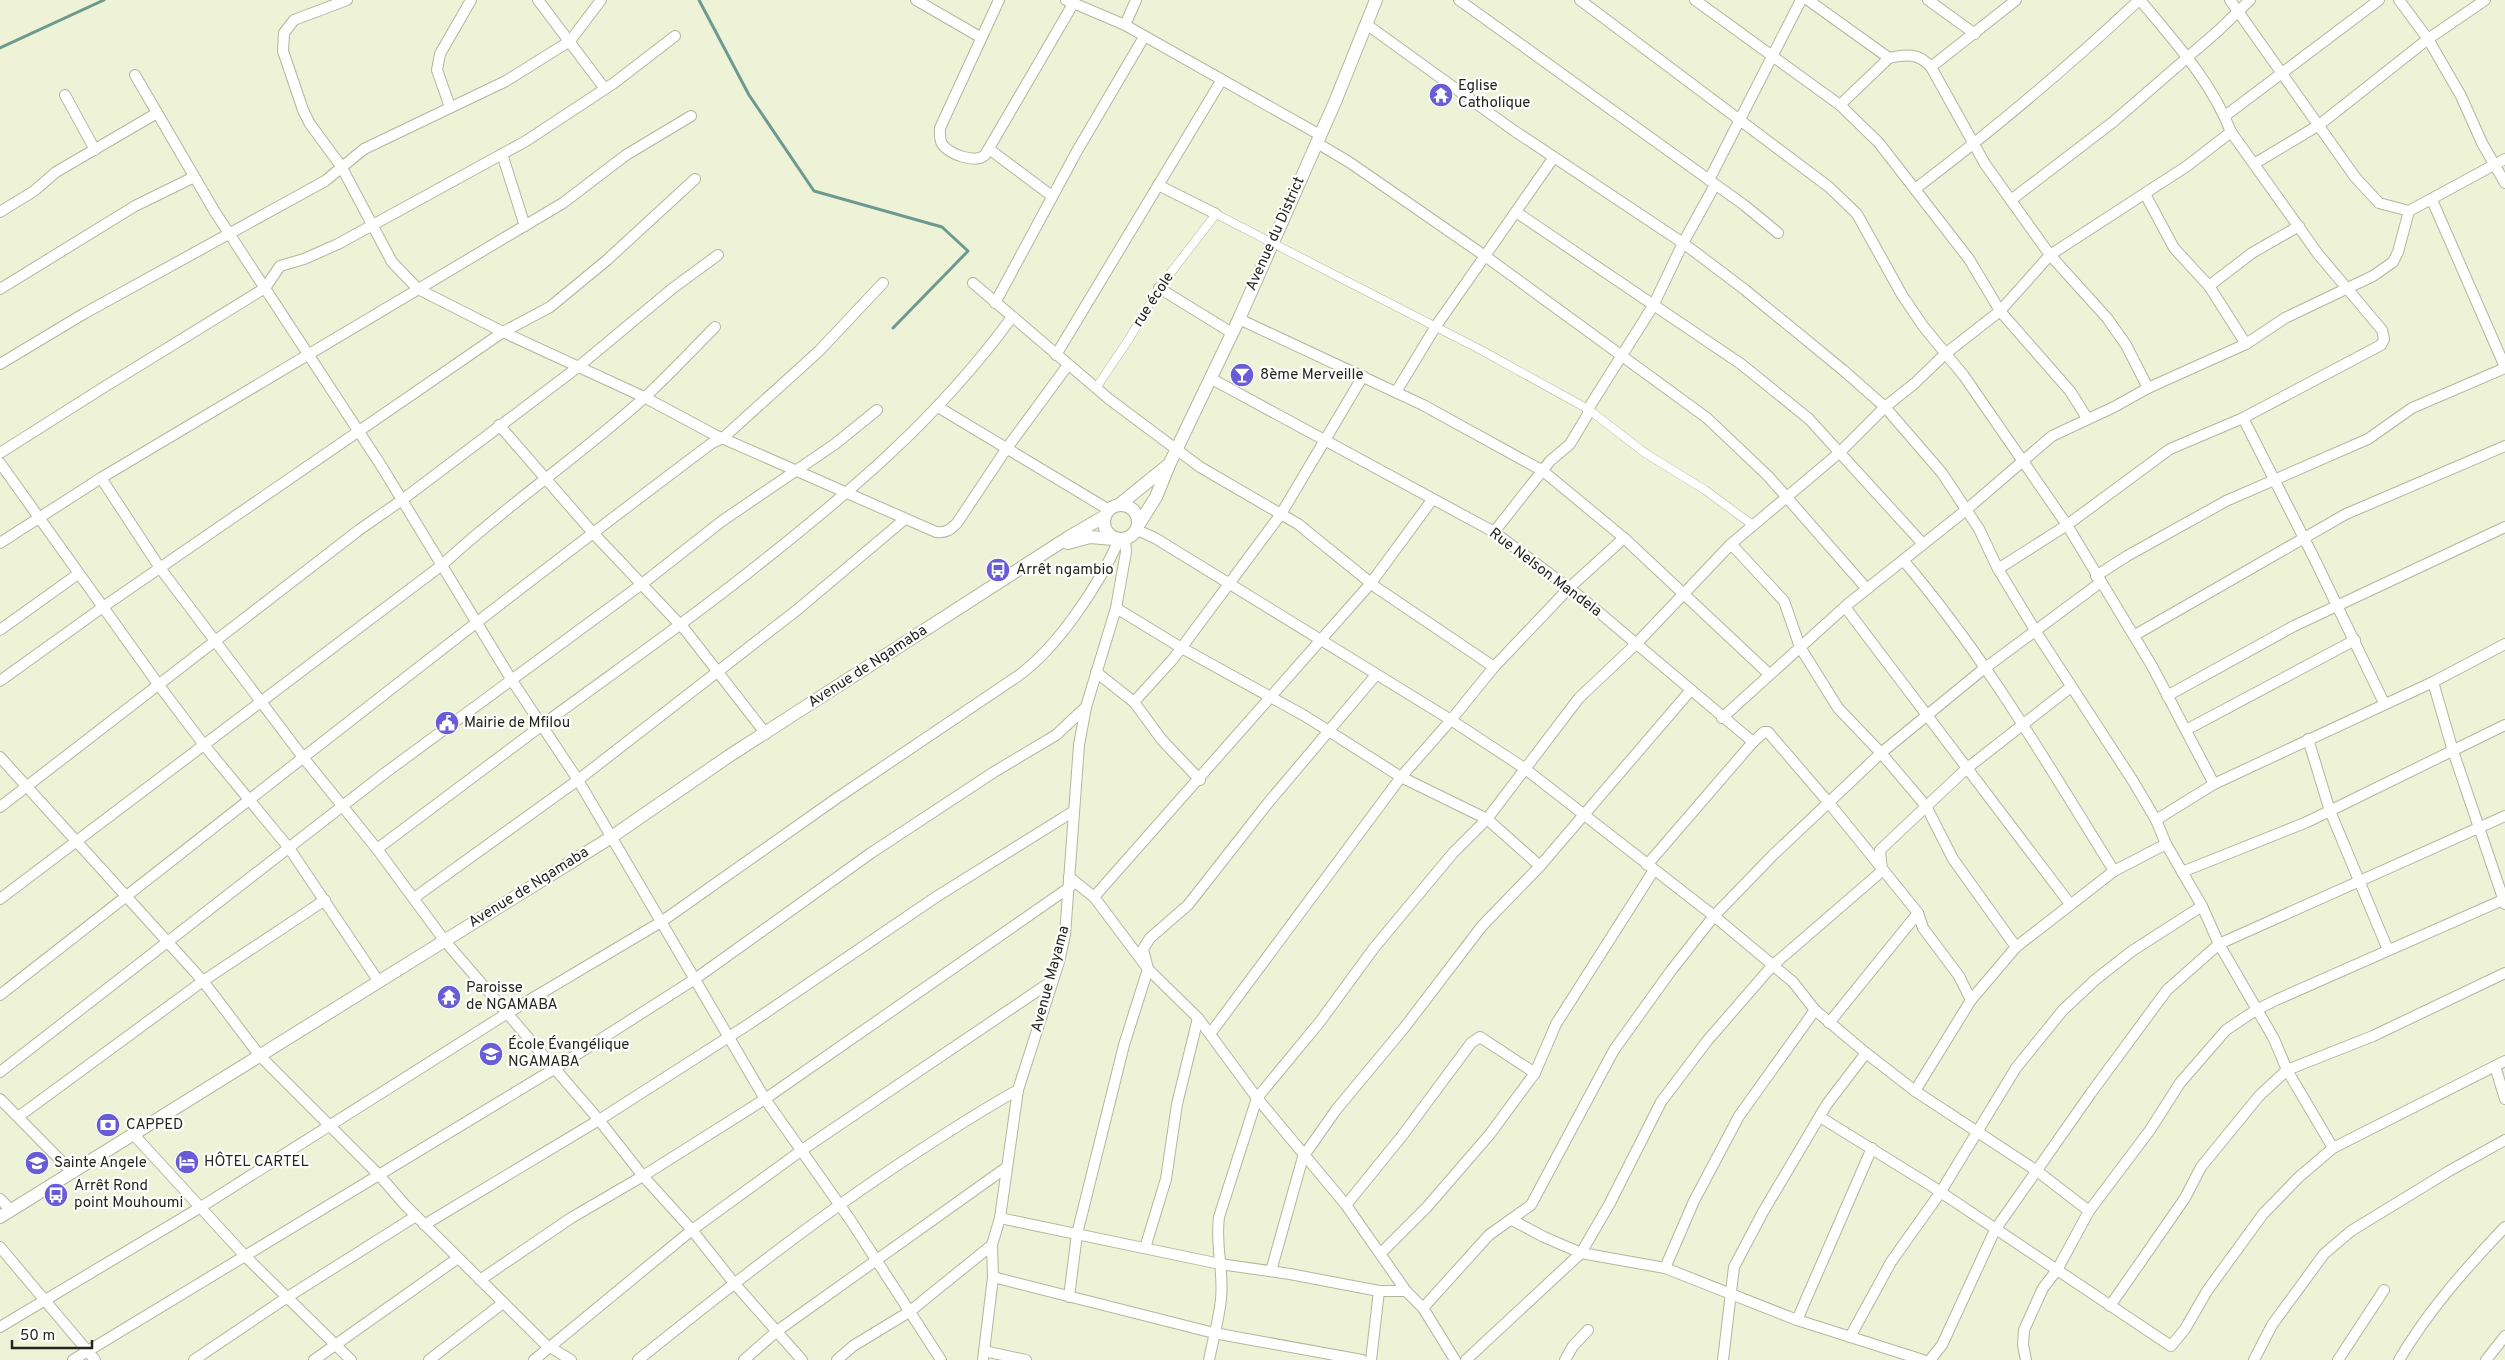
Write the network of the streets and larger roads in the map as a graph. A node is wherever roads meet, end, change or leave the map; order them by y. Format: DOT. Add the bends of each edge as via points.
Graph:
graph roads {
  1 [pos="347,0"];
  2 [pos="471,0"];
  3 [pos="538,0"];
  4 [pos="601,0"];
  5 [pos="916,0"];
  6 [pos="998,0"];
  7 [pos="1136,0"];
  8 [pos="1376,0"];
  9 [pos="1459,0"];
  10 [pos="1580,0"];
  11 [pos="1695,0"];
  12 [pos="1801,0"];
  13 [pos="1808,0"];
  14 [pos="1928,0"];
  15 [pos="2016,0"];
  16 [pos="2140,0"];
  17 [pos="2230,0"];
  18 [pos="2250,0"];
  19 [pos="2379,0"];
  20 [pos="2399,0"];
  21 [pos="2485,0"];
  22 [pos="1070,2"];
  23 [pos="2237,11"];
  24 [pos="1366,24"];
  25 [pos="1125,25"];
  26 [pos="1975,34"];
  27 [pos="675,36"];
  28 [pos="980,37"];
  29 [pos="1144,37"];
  30 [pos="2428,39"];
  31 [pos="570,41"];
  32 [pos="1773,56"];
  33 [pos="2187,56"];
  34 [pos="1889,58"];
  35 [pos="1931,67"];
  36 [pos="2283,73"];
  37 [pos="135,75"];
  38 [pos="1221,81"];
  39 [pos="605,89"];
  40 [pos="65,95"];
  41 [pos="1840,105"];
  42 [pos="450,106"];
  43 [pos="157,113"];
  44 [pos="691,116"];
  45 [pos="2224,116"];
  46 [pos="1741,120"];
  47 [pos="2319,125"];
  48 [pos="2231,132"];
  49 [pos="1318,139"];
  50 [pos="1973,144"];
  51 [pos="989,149"];
  52 [pos="96,150"];
  53 [pos="502,154"];
  54 [pos="1554,157"];
  55 [pos="2500,162"];
  56 [pos="2254,164"];
  57 [pos="341,166"];
  58 [pos="194,176"];
  59 [pos="695,179"];
  60 [pos="1712,183"];
  61 [pos="2505,183"];
  62 [pos="1158,185"];
  63 [pos="1915,189"];
  64 [pos="2145,194"];
  65 [pos="1052,196"];
  66 [pos="2011,200"];
  67 [pos="2432,200"];
  68 [pos="2410,211"];
  69 [pos="0,212"];
  70 [pos="1516,212"];
  71 [pos="1216,214"];
  72 [pos="371,225"];
  73 [pos="525,226"];
  74 [pos="2299,226"];
  75 [pos="229,232"];
  76 [pos="1778,233"];
  77 [pos="1272,243"];
  78 [pos="1684,243"];
  79 [pos="2050,255"];
  80 [pos="718,256"];
  81 [pos="1484,256"];
  82 [pos="883,283"];
  83 [pos="973,283"];
  84 [pos="2209,286"];
  85 [pos="265,288"];
  86 [pos="1159,288"];
  87 [pos="2348,288"];
  88 [pos="418,289"];
  89 [pos="0,290"];
  90 [pos="995,303"];
  91 [pos="1653,306"];
  92 [pos="2000,311"];
  93 [pos="1012,317"];
  94 [pos="1239,319"];
  95 [pos="1436,326"];
  96 [pos="715,327"];
  97 [pos="503,332"];
  98 [pos="1232,333"];
  99 [pos="2246,344"];
  100 [pos="1945,354"];
  101 [pos="309,355"];
  102 [pos="1056,355"];
  103 [pos="1621,356"];
  104 [pos="0,364"];
  105 [pos="1068,365"];
  106 [pos="578,367"];
  107 [pos="2505,368"];
  108 [pos="1363,376"];
  109 [pos="1210,378"];
  110 [pos="1096,388"];
  111 [pos="2148,388"];
  112 [pos="1396,392"];
  113 [pos="644,397"];
  114 [pos="938,406"];
  115 [pos="1885,407"];
  116 [pos="1588,409"];
  117 [pos="877,410"];
  118 [pos="2087,418"];
  119 [pos="2243,418"];
  120 [pos="499,425"];
  121 [pos="358,431"];
  122 [pos="723,438"];
  123 [pos="1325,440"];
  124 [pos="2505,446"];
  125 [pos="1007,448"];
  126 [pos="1177,449"];
  127 [pos="1840,453"];
  128 [pos="0,454"];
  129 [pos="0,463"];
  130 [pos="2022,463"];
  131 [pos="1169,464"];
  132 [pos="1543,471"];
  133 [pos="798,472"];
  134 [pos="101,478"];
  135 [pos="2274,478"];
  136 [pos="546,479"];
  137 [pos="848,493"];
  138 [pos="1787,498"];
  139 [pos="402,500"];
  140 [pos="1432,500"];
  141 [pos="1111,510"];
  142 [pos="1966,510"];
  143 [pos="1280,514"];
  144 [pos="38,518"];
  145 [pos="905,519"];
  146 [pos="2067,524"];
  147 [pos="1754,526"];
  148 [pos="1138,527"];
  149 [pos="2505,527"];
  150 [pos="1494,532"];
  151 [pos="593,533"];
  152 [pos="1624,538"];
  153 [pos="2304,538"];
  154 [pos="1120,539"];
  155 [pos="0,543"];
  156 [pos="1731,544"];
  157 [pos="1923,544"];
  158 [pos="1051,549"];
  159 [pos="1903,560"];
  160 [pos="442,564"];
  161 [pos="160,568"];
  162 [pos="1998,569"];
  163 [pos="78,574"];
  164 [pos="2098,579"];
  165 [pos="1371,583"];
  166 [pos="642,584"];
  167 [pos="1229,584"];
  168 [pos="1569,588"];
  169 [pos="1867,589"];
  170 [pos="1683,594"];
  171 [pos="2337,605"];
  172 [pos="104,607"];
  173 [pos="1845,607"];
  174 [pos="1116,608"];
  175 [pos="478,623"];
  176 [pos="681,626"];
  177 [pos="0,630"];
  178 [pos="2035,631"];
  179 [pos="2135,635"];
  180 [pos="1320,640"];
  181 [pos="2355,640"];
  182 [pos="215,642"];
  183 [pos="1636,644"];
  184 [pos="2505,644"];
  185 [pos="1180,647"];
  186 [pos="1800,647"];
  187 [pos="1494,667"];
  188 [pos="1986,668"];
  189 [pos="718,671"];
  190 [pos="1096,672"];
  191 [pos="1769,674"];
  192 [pos="1376,675"];
  193 [pos="511,679"];
  194 [pos="0,681"];
  195 [pos="2432,682"];
  196 [pos="158,684"];
  197 [pos="2071,687"];
  198 [pos="1690,691"];
  199 [pos="2167,696"];
  200 [pos="1269,697"];
  201 [pos="262,702"];
  202 [pos="1134,702"];
  203 [pos="2384,703"];
  204 [pos="1086,707"];
  205 [pos="1926,717"];
  206 [pos="1722,718"];
  207 [pos="1452,720"];
  208 [pos="2023,724"];
  209 [pos="2505,725"];
  210 [pos="541,726"];
  211 [pos="2186,730"];
  212 [pos="1330,731"];
  213 [pos="766,734"];
  214 [pos="2308,739"];
  215 [pos="1753,742"];
  216 [pos="204,745"];
  217 [pos="2453,751"];
  218 [pos="1881,753"];
  219 [pos="0,756"];
  220 [pos="302,756"];
  221 [pos="1524,768"];
  222 [pos="1966,769"];
  223 [pos="1401,777"];
  224 [pos="578,780"];
  225 [pos="1200,780"];
  226 [pos="2214,784"];
  227 [pos="26,786"];
  228 [pos="250,798"];
  229 [pos="1829,803"];
  230 [pos="344,806"];
  231 [pos="1926,806"];
  232 [pos="0,807"];
  233 [pos="1074,811"];
  234 [pos="2330,811"];
  235 [pos="1581,815"];
  236 [pos="2505,816"];
  237 [pos="1487,819"];
  238 [pos="2156,820"];
  239 [pos="2479,828"];
  240 [pos="610,838"];
  241 [pos="76,842"];
  242 [pos="2166,844"];
  243 [pos="289,848"];
  244 [pos="377,849"];
  245 [pos="1540,866"];
  246 [pos="1650,867"];
  247 [pos="1882,871"];
  248 [pos="2114,871"];
  249 [pos="2182,872"];
  250 [pos="1070,882"];
  251 [pos="2358,882"];
  252 [pos="125,897"];
  253 [pos="1094,897"];
  254 [pos="414,898"];
  255 [pos="0,899"];
  256 [pos="325,900"];
  257 [pos="2504,901"];
  258 [pos="2070,904"];
  259 [pos="2202,906"];
  260 [pos="1918,913"];
  261 [pos="1714,916"];
  262 [pos="662,922"];
  263 [pos="444,940"];
  264 [pos="167,942"];
  265 [pos="2219,944"];
  266 [pos="2016,947"];
  267 [pos="2388,950"];
  268 [pos="1772,966"];
  269 [pos="1148,969"];
  270 [pos="2505,973"];
  271 [pos="695,979"];
  272 [pos="203,981"];
  273 [pos="1052,981"];
  274 [pos="379,982"];
  275 [pos="0,995"];
  276 [pos="1971,1000"];
  277 [pos="1814,1010"];
  278 [pos="2256,1010"];
  279 [pos="506,1014"];
  280 [pos="1198,1018"];
  281 [pos="1829,1023"];
  282 [pos="1210,1034"];
  283 [pos="729,1037"];
  284 [pos="1866,1052"];
  285 [pos="260,1056"];
  286 [pos="2505,1061"];
  287 [pos="2495,1066"];
  288 [pos="554,1069"];
  289 [pos="2287,1070"];
  290 [pos="0,1072"];
  291 [pos="1535,1073"];
  292 [pos="1018,1090"];
  293 [pos="1915,1091"];
  294 [pos="1257,1098"];
  295 [pos="0,1099"];
  296 [pos="766,1099"];
  297 [pos="2505,1099"];
  298 [pos="18,1117"];
  299 [pos="1820,1117"];
  300 [pos="600,1120"];
  301 [pos="330,1125"];
  302 [pos="1978,1134"];
  303 [pos="134,1135"];
  304 [pos="2505,1140"];
  305 [pos="1872,1148"];
  306 [pos="2333,1148"];
  307 [pos="802,1150"];
  308 [pos="1303,1156"];
  309 [pos="1007,1167"];
  310 [pos="2037,1172"];
  311 [pos="73,1173"];
  312 [pos="379,1175"];
  313 [pos="642,1176"];
  314 [pos="1940,1193"];
  315 [pos="0,1199"];
  316 [pos="840,1204"];
  317 [pos="1346,1204"];
  318 [pos="201,1207"];
  319 [pos="2089,1211"];
  320 [pos="5,1214"];
  321 [pos="416,1216"];
  322 [pos="1000,1218"];
  323 [pos="1512,1220"];
  324 [pos="424,1225"];
  325 [pos="2505,1227"];
  326 [pos="692,1230"];
  327 [pos="1995,1230"];
  328 [pos="1077,1234"];
  329 [pos="992,1245"];
  330 [pos="0,1247"];
  331 [pos="1145,1248"];
  332 [pos="1381,1253"];
  333 [pos="1581,1253"];
  334 [pos="245,1256"];
  335 [pos="458,1258"];
  336 [pos="877,1261"];
  337 [pos="1220,1264"];
  338 [pos="1665,1268"];
  339 [pos="2057,1270"];
  340 [pos="1271,1271"];
  341 [pos="994,1277"];
  342 [pos="480,1280"];
  343 [pos="734,1283"];
  344 [pos="2384,1290"];
  345 [pos="1379,1291"];
  346 [pos="1406,1291"];
  347 [pos="1730,1295"];
  348 [pos="1069,1297"];
  349 [pos="286,1298"];
  350 [pos="42,1300"];
  351 [pos="503,1302"];
  352 [pos="2110,1306"];
  353 [pos="1424,1308"];
  354 [pos="909,1312"];
  355 [pos="1797,1320"];
  356 [pos="0,1327"];
  357 [pos="1588,1330"];
  358 [pos="777,1331"];
  359 [pos="1214,1333"];
  360 [pos="1850,1336"];
  361 [pos="2505,1336"];
  362 [pos="336,1345"];
  363 [pos="549,1348"];
  364 [pos="87,1351"];
  365 [pos="984,1356"];
  366 [pos="938,1359"];
  367 [pos="1917,1359"];
  368 [pos="73,1360"];
  369 [pos="94,1360"];
  370 [pos="194,1360"];
  371 [pos="314,1360"];
  372 [pos="351,1360"];
  373 [pos="429,1360"];
  374 [pos="534,1360"];
  375 [pos="571,1360"];
  376 [pos="638,1360"];
  377 [pos="744,1360"];
  378 [pos="802,1360"];
  379 [pos="837,1360"];
  380 [pos="1026,1360"];
  381 [pos="1209,1360"];
  382 [pos="1362,1360"];
  383 [pos="1371,1360"];
  384 [pos="1455,1360"];
  385 [pos="1466,1360"];
  386 [pos="1564,1360"];
  387 [pos="1723,1360"];
  388 [pos="1930,1360"];
  389 [pos="2026,1360"];
  390 [pos="2254,1360"];
  391 [pos="2338,1360"];
  392 [pos="2398,1360"];
  393 [pos="2486,1360"];
  1 -- 57 [label="street" via="294,20 282,43 303,110"];
  2 -- 42 [label="street" via="440,54 437,70"];
  3 -- 31 [label="street"];
  4 -- 31 [label="street"];
  5 -- 28 [label="street"];
  6 -- 28 [label="street"];
  7 -- 25 [label="street"];
  8 -- 24 [label="street, Avenue du District"];
  9 -- 60 [label="street"];
  10 -- 46 [label="street"];
  11 -- 32 [label="street"];
  12 -- 32 [label="street"];
  13 -- 34 [label="street"];
  14 -- 26 [label="street"];
  15 -- 26 [label="street"];
  16 -- 33 [label="street"];
  16 -- 50 [label="street"];
  17 -- 23 [label="street"];
  18 -- 23 [label="street"];
  19 -- 36 [label="street"];
  20 -- 30 [label="street"];
  21 -- 30 [label="street"];
  22 -- 25 [label="street"];
  22 -- 51 [label="street"];
  23 -- 33 [label="street"];
  23 -- 36 [label="street"];
  24 -- 49 [label="street, Avenue du District"];
  24 -- 54 [label="street"];
  25 -- 29 [label="street"];
  26 -- 35 [label="street"];
  27 -- 39 [label="street"];
  28 -- 51 [label="street" via="940,128 939,138 943,146 970,160 980,160"];
  29 -- 38 [label="street"];
  29 -- 65 [label="street"];
  30 -- 47 [label="street"];
  30 -- 55 [label="street" via="2461,96 2482,143"];
  31 -- 39 [label="street"];
  31 -- 42 [label="street" via="506,81"];
  32 -- 41 [label="street"];
  32 -- 46 [label="street"];
  33 -- 45 [label="street"];
  33 -- 66 [label="street" via="2114,122"];
  34 -- 35 [label="street" via="1901,55 1920,57"];
  34 -- 41 [label="street"];
  35 -- 50 [label="street"];
  36 -- 45 [label="street"];
  36 -- 47 [label="street"];
  37 -- 43 [label="street"];
  38 -- 49 [label="street"];
  38 -- 62 [label="street"];
  39 -- 53 [label="street"];
  40 -- 52 [label="street"];
  41 -- 63 [label="street" via="1879,143"];
  42 -- 57 [label="street" via="364,149"];
  43 -- 52 [label="street"];
  43 -- 58 [label="street"];
  44 -- 73 [label="street" via="626,155 563,203"];
  45 -- 48 [label="street"];
  46 -- 60 [label="street"];
  46 -- 100 [label="street" via="1829,187 1857,214 1902,294"];
  47 -- 56 [label="street"];
  47 -- 68 [label="street" via="2355,177 2379,202"];
  48 -- 56 [label="street"];
  48 -- 64 [label="street"];
  49 -- 77 [label="street, Avenue du District"];
  49 -- 81 [label="street"];
  50 -- 63 [label="street"];
  50 -- 66 [label="street"];
  51 -- 65 [label="street"];
  52 -- 69 [label="street" via="56,172 34,191"];
  53 -- 72 [label="street"];
  53 -- 73 [label="street"];
  54 -- 70 [label="street"];
  54 -- 78 [label="street"];
  55 -- 61 [label="street"];
  55 -- 67 [label="street"];
  56 -- 74 [label="street"];
  57 -- 72 [label="street"];
  57 -- 75 [label="street" via="325,181"];
  58 -- 75 [label="street"];
  58 -- 89 [label="street" via="135,206"];
  59 -- 97 [label="street" via="550,307"];
  60 -- 76 [label="street"];
  60 -- 78 [label="street"];
  62 -- 71 [label="street"];
  62 -- 102 [label="street"];
  63 -- 92 [label="street" via="1970,259"];
  64 -- 79 [label="street"];
  64 -- 84 [label="street" via="2174,248"];
  65 -- 90 [label="street"];
  66 -- 79 [label="street"];
  67 -- 68 [label="street"];
  67 -- 107 [label="street"];
  68 -- 87 [label="street" via="2393,262"];
  70 -- 81 [label="street"];
  70 -- 91 [label="street"];
  71 -- 77 [label="street"];
  71 -- 86 [label="street, rue école"];
  72 -- 85 [label="street" via="338,244 280,266"];
  72 -- 88 [label="street" via="392,262"];
  73 -- 88 [label="street"];
  74 -- 84 [label="street" via="2252,253"];
  74 -- 87 [label="street"];
  75 -- 85 [label="street"];
  75 -- 104 [label="street"];
  77 -- 94 [label="street, Avenue du District"];
  77 -- 95 [label="street"];
  78 -- 91 [label="street"];
  78 -- 115 [label="street"];
  79 -- 92 [label="street"];
  79 -- 111 [label="street" via="2107,318 2126,345"];
  80 -- 106 [label="street" via="673,288"];
  81 -- 95 [label="street"];
  81 -- 103 [label="street"];
  82 -- 122 [label="street" via="819,351"];
  83 -- 90 [label="street"];
  84 -- 99 [label="street"];
  85 -- 101 [label="street"];
  85 -- 128 [label="street"];
  86 -- 98 [label="street"];
  86 -- 110 [label="street, rue école"];
  87 -- 99 [label="street" via="2285,318"];
  87 -- 119 [label="street" via="2382,330 2384,339 2381,345"];
  88 -- 97 [label="street"];
  88 -- 101 [label="street"];
  90 -- 93 [label="street"];
  91 -- 103 [label="street"];
  91 -- 127 [label="street" via="1741,364 1809,419"];
  92 -- 100 [label="street"];
  92 -- 118 [label="street" via="2070,391"];
  93 -- 102 [label="street"];
  93 -- 114 [label="street" via="988,350"];
  94 -- 98 [label="street, Avenue du District"];
  94 -- 108 [label="street"];
  95 -- 112 [label="street"];
  95 -- 116 [label="street"];
  96 -- 113 [label="street"];
  97 -- 106 [label="street"];
  97 -- 121 [label="street"];
  98 -- 109 [label="street, Avenue du District"];
  99 -- 111 [label="street"];
  100 -- 115 [label="street"];
  100 -- 130 [label="street"];
  101 -- 121 [label="street"];
  101 -- 134 [label="street"];
  102 -- 105 [label="street"];
  103 -- 116 [label="street"];
  103 -- 138 [label="street" via="1707,418"];
  105 -- 110 [label="street"];
  105 -- 125 [label="street"];
  106 -- 113 [label="street"];
  106 -- 120 [label="street"];
  107 -- 135 [label="street" via="2412,408 2360,443"];
  108 -- 112 [label="street"];
  108 -- 123 [label="street"];
  109 -- 123 [label="street, Rue Nelson Mandela"];
  109 -- 126 [label="street, Avenue du District"];
  110 -- 126 [label="street"];
  111 -- 118 [label="street" via="2114,408"];
  112 -- 132 [label="street"];
  113 -- 122 [label="street"];
  113 -- 136 [label="street"];
  114 -- 125 [label="street"];
  114 -- 137 [label="street"];
  115 -- 127 [label="street"];
  115 -- 142 [label="street" via="1942,473"];
  116 -- 132 [label="street" via="1570,444"];
  116 -- 147 [label="street" via="1645,453 1706,490"];
  117 -- 133 [label="street"];
  118 -- 130 [label="street" via="2052,436"];
  119 -- 135 [label="street"];
  119 -- 146 [label="street" via="2170,449"];
  120 -- 136 [label="street"];
  120 -- 139 [label="street"];
  121 -- 139 [label="street"];
  121 -- 161 [label="street"];
  122 -- 133 [label="street"];
  122 -- 151 [label="street"];
  123 -- 140 [label="street, Rue Nelson Mandela"];
  123 -- 143 [label="street"];
  124 -- 153 [label="street" via="2346,514"];
  125 -- 141 [label="street"];
  125 -- 145 [label="street" via="951,530 936,532"];
  126 -- 131 [label="street, Avenue du District"];
  126 -- 143 [label="street" via="1200,467"];
  127 -- 138 [label="street"];
  127 -- 157 [label="street"];
  129 -- 144 [label="street"];
  130 -- 142 [label="street"];
  130 -- 146 [label="street"];
  131 -- 141 [label="street, Avenue du District"];
  131 -- 148 [label="street, Avenue du District" via="1156,497"];
  132 -- 150 [label="street"];
  132 -- 152 [label="street"];
  133 -- 137 [label="street"];
  133 -- 166 [label="street" via="722,521"];
  134 -- 144 [label="street"];
  134 -- 161 [label="street"];
  135 -- 153 [label="street"];
  135 -- 164 [label="street" via="2226,500 2127,556"];
  136 -- 151 [label="street"];
  136 -- 160 [label="street" via="477,532"];
  137 -- 145 [label="street"];
  137 -- 176 [label="street"];
  138 -- 147 [label="street"];
  138 -- 169 [label="street"];
  139 -- 160 [label="street"];
  139 -- 182 [label="street"];
  140 -- 150 [label="street, Rue Nelson Mandela"];
  140 -- 165 [label="street"];
  141 -- 148 [label="street" via="1132,509 1137,516"];
  141 -- 154 [label="street" via="1104,524 1106,531"];
  141 -- 158 [label="street, Avenue de Ngamaba"];
  142 -- 157 [label="street"];
  142 -- 162 [label="street"];
  143 -- 165 [label="street" via="1298,524"];
  143 -- 167 [label="street"];
  144 -- 155 [label="street"];
  144 -- 163 [label="street"];
  145 -- 189 [label="street"];
  146 -- 162 [label="street"];
  146 -- 164 [label="street"];
  147 -- 156 [label="street"];
  148 -- 154 [label="street"];
  148 -- 167 [label="street"];
  149 -- 171 [label="street"];
  150 -- 168 [label="street, Rue Nelson Mandela"];
  151 -- 166 [label="street"];
  151 -- 175 [label="street"];
  152 -- 168 [label="street"];
  152 -- 170 [label="street"];
  153 -- 171 [label="street"];
  153 -- 179 [label="street"];
  154 -- 158 [label="street, Avenue de Ngamaba" via="1090,537"];
  154 -- 174 [label="street, Avenue Mayama" via="1126,552"];
  154 -- 262 [label="street" via="1076,612 1030,667"];
  156 -- 170 [label="street"];
  156 -- 186 [label="street" via="1784,601"];
  157 -- 159 [label="street"];
  158 -- 213 [label="street, Avenue de Ngamaba"];
  159 -- 169 [label="street"];
  159 -- 188 [label="street"];
  160 -- 175 [label="street"];
  160 -- 201 [label="street"];
  161 -- 172 [label="street"];
  161 -- 182 [label="street"];
  162 -- 178 [label="street"];
  163 -- 172 [label="street"];
  163 -- 177 [label="street"];
  164 -- 178 [label="street"];
  164 -- 179 [label="street"];
  165 -- 180 [label="street"];
  165 -- 187 [label="street"];
  166 -- 176 [label="street"];
  166 -- 193 [label="street"];
  167 -- 180 [label="street"];
  167 -- 185 [label="street"];
  168 -- 183 [label="street, Rue Nelson Mandela"];
  168 -- 187 [label="street"];
  169 -- 173 [label="street"];
  170 -- 183 [label="street"];
  170 -- 191 [label="street"];
  171 -- 181 [label="street"];
  171 -- 199 [label="street"];
  172 -- 194 [label="street"];
  172 -- 196 [label="street"];
  173 -- 186 [label="street"];
  173 -- 205 [label="street"];
  174 -- 185 [label="street"];
  174 -- 190 [label="street, Avenue Mayama"];
  175 -- 193 [label="street"];
  175 -- 220 [label="street"];
  176 -- 189 [label="street"];
  176 -- 210 [label="street"];
  178 -- 188 [label="street"];
  178 -- 197 [label="street"];
  179 -- 199 [label="street"];
  180 -- 192 [label="street"];
  180 -- 200 [label="street"];
  181 -- 203 [label="street"];
  181 -- 211 [label="street"];
  182 -- 196 [label="street"];
  182 -- 201 [label="street"];
  183 -- 198 [label="street, Rue Nelson Mandela"];
  183 -- 221 [label="street" via="1579,698"];
  184 -- 195 [label="street"];
  185 -- 200 [label="street"];
  185 -- 202 [label="street"];
  186 -- 191 [label="street"];
  186 -- 218 [label="street" via="1838,708"];
  187 -- 207 [label="street"];
  188 -- 205 [label="street"];
  188 -- 208 [label="street"];
  189 -- 213 [label="street"];
  189 -- 224 [label="street"];
  190 -- 202 [label="street"];
  190 -- 204 [label="street, Avenue Mayama"];
  191 -- 206 [label="street"];
  192 -- 207 [label="street"];
  192 -- 212 [label="street"];
  193 -- 210 [label="street"];
  193 -- 230 [label="street"];
  195 -- 203 [label="street"];
  195 -- 217 [label="street"];
  196 -- 216 [label="street"];
  196 -- 227 [label="street"];
  197 -- 208 [label="street"];
  197 -- 238 [label="street"];
  198 -- 206 [label="street, Rue Nelson Mandela"];
  198 -- 235 [label="street"];
  199 -- 211 [label="street"];
  200 -- 212 [label="street"];
  200 -- 225 [label="street"];
  201 -- 216 [label="street"];
  201 -- 220 [label="street"];
  202 -- 225 [label="street" via="1162,740"];
  203 -- 214 [label="street"];
  204 -- 233 [label="street, Avenue Mayama" via="1079,745"];
  204 -- 271 [label="street" via="1056,735 871,853"];
  205 -- 218 [label="street"];
  205 -- 222 [label="street"];
  206 -- 215 [label="street, Rue Nelson Mandela"];
  207 -- 221 [label="street"];
  207 -- 223 [label="street"];
  208 -- 222 [label="street"];
  208 -- 248 [label="street"];
  209 -- 217 [label="street"];
  210 -- 224 [label="street"];
  210 -- 244 [label="street"];
  211 -- 226 [label="street"];
  212 -- 223 [label="street"];
  212 -- 269 [label="street" via="1268,803 1188,905 1150,938 1142,949"];
  213 -- 240 [label="street, Avenue de Ngamaba"];
  214 -- 226 [label="street"];
  214 -- 234 [label="street"];
  215 -- 229 [label="street" via="1768,732"];
  215 -- 246 [label="street"];
  216 -- 228 [label="street"];
  216 -- 241 [label="street"];
  217 -- 234 [label="street"];
  217 -- 239 [label="street"];
  218 -- 229 [label="street"];
  218 -- 231 [label="street"];
  219 -- 227 [label="street"];
  220 -- 228 [label="street"];
  220 -- 230 [label="street"];
  221 -- 235 [label="street"];
  221 -- 237 [label="street"];
  222 -- 231 [label="street"];
  222 -- 258 [label="street"];
  223 -- 237 [label="street"];
  223 -- 282 [label="street"];
  224 -- 240 [label="street"];
  224 -- 254 [label="street"];
  225 -- 253 [label="street"];
  226 -- 238 [label="street"];
  227 -- 232 [label="street"];
  227 -- 241 [label="street"];
  228 -- 243 [label="street"];
  228 -- 252 [label="street"];
  229 -- 247 [label="street"];
  229 -- 261 [label="street"];
  230 -- 243 [label="street"];
  230 -- 244 [label="street"];
  231 -- 247 [label="street" via="1880,850"];
  231 -- 266 [label="street" via="1953,859"];
  233 -- 250 [label="street, Avenue Mayama"];
  233 -- 283 [label="street" via="936,897"];
  234 -- 249 [label="street"];
  234 -- 251 [label="street"];
  235 -- 245 [label="street"];
  235 -- 246 [label="street"];
  236 -- 239 [label="street"];
  237 -- 245 [label="street"];
  237 -- 294 [label="street" via="1453,853 1374,948 1319,1023"];
  238 -- 242 [label="street"];
  239 -- 251 [label="street"];
  239 -- 257 [label="street"];
  240 -- 262 [label="street"];
  240 -- 263 [label="street, Avenue de Ngamaba"];
  241 -- 252 [label="street"];
  241 -- 255 [label="street"];
  242 -- 248 [label="street"];
  242 -- 249 [label="street"];
  243 -- 256 [label="street"];
  243 -- 264 [label="street"];
  244 -- 254 [label="street"];
  245 -- 308 [label="street" via="1482,926"];
  246 -- 261 [label="street"];
  246 -- 291 [label="street" via="1556,1024"];
  247 -- 260 [label="street"];
  247 -- 268 [label="street"];
  248 -- 258 [label="street"];
  249 -- 259 [label="street"];
  250 -- 253 [label="street"];
  250 -- 273 [label="street, Avenue Mayama" via="1065,935"];
  250 -- 296 [label="street"];
  251 -- 265 [label="street"];
  251 -- 267 [label="street"];
  252 -- 264 [label="street"];
  252 -- 275 [label="street"];
  253 -- 269 [label="street"];
  254 -- 263 [label="street"];
  256 -- 272 [label="street"];
  256 -- 274 [label="street"];
  257 -- 267 [label="street"];
  258 -- 266 [label="street"];
  259 -- 265 [label="street"];
  259 -- 302 [label="street" via="2132,951 2063,1010 2016,1068"];
  260 -- 276 [label="street" via="1923,928 1959,976"];
  260 -- 281 [label="street"];
  261 -- 268 [label="street"];
  261 -- 323 [label="street" via="1614,1050 1536,1196"];
  262 -- 271 [label="street"];
  262 -- 279 [label="street"];
  263 -- 274 [label="street, Avenue de Ngamaba"];
  263 -- 279 [label="street"];
  264 -- 272 [label="street"];
  264 -- 290 [label="street"];
  265 -- 278 [label="street"];
  265 -- 310 [label="street" via="2167,990"];
  266 -- 276 [label="street"];
  267 -- 278 [label="street"];
  268 -- 277 [label="street" via="1793,982"];
  268 -- 333 [label="street" via="1707,1041 1661,1102"];
  269 -- 280 [label="street"];
  269 -- 328 [label="street" via="1124,1045"];
  270 -- 289 [label="street" via="2373,1036"];
  271 -- 283 [label="street"];
  271 -- 288 [label="street"];
  272 -- 285 [label="street"];
  272 -- 298 [label="street"];
  273 -- 292 [label="street, Avenue Mayama"];
  273 -- 307 [label="street"];
  274 -- 285 [label="street, Avenue de Ngamaba"];
  276 -- 293 [label="street"];
  277 -- 281 [label="street"];
  277 -- 338 [label="street" via="1739,1116 1694,1201"];
  278 -- 289 [label="street" via="2274,1039"];
  278 -- 319 [label="street" via="2226,1030 2180,1083 2150,1130"];
  279 -- 288 [label="street"];
  279 -- 301 [label="street"];
  280 -- 282 [label="street"];
  280 -- 331 [label="street" via="1177,1104 1166,1179"];
  281 -- 284 [label="street"];
  282 -- 294 [label="street"];
  283 -- 296 [label="street"];
  283 -- 300 [label="street"];
  284 -- 293 [label="street"];
  284 -- 299 [label="street"];
  285 -- 301 [label="street"];
  285 -- 303 [label="street, Avenue de Ngamaba"];
  286 -- 287 [label="street"];
  287 -- 297 [label="street"];
  287 -- 306 [label="street"];
  288 -- 300 [label="street"];
  288 -- 312 [label="street"];
  289 -- 306 [label="street"];
  289 -- 352 [label="street" via="2259,1096 2201,1167 2185,1198"];
  291 -- 317 [label="street" via="1480,1037 1471,1043 1402,1136"];
  291 -- 332 [label="street" via="1490,1134 1427,1207"];
  292 -- 309 [label="street, Avenue Mayama"];
  292 -- 316 [label="street" via="988,1106"];
  293 -- 302 [label="street"];
  294 -- 308 [label="street"];
  294 -- 337 [label="street" via="1219,1217 1216,1235"];
  295 -- 298 [label="street"];
  296 -- 307 [label="street"];
  296 -- 313 [label="street"];
  298 -- 311 [label="street"];
  299 -- 305 [label="street"];
  299 -- 347 [label="street" via="1734,1267"];
  300 -- 313 [label="street"];
  300 -- 324 [label="street"];
  301 -- 312 [label="street"];
  301 -- 318 [label="street"];
  302 -- 310 [label="street"];
  302 -- 314 [label="street"];
  303 -- 311 [label="street, Avenue de Ngamaba"];
  303 -- 318 [label="street"];
  304 -- 390 [label="street" via="2351,1231 2324,1254 2272,1325"];
  305 -- 314 [label="street"];
  305 -- 355 [label="street"];
  306 -- 352 [label="street" via="2263,1214 2208,1291 2186,1329 2171,1346"];
  307 -- 316 [label="street"];
  307 -- 326 [label="street"];
  308 -- 317 [label="street"];
  308 -- 340 [label="street"];
  309 -- 322 [label="street, Avenue Mayama"];
  309 -- 336 [label="street"];
  310 -- 319 [label="street"];
  310 -- 327 [label="street"];
  311 -- 320 [label="street, Avenue de Ngamaba"];
  312 -- 321 [label="street"];
  312 -- 334 [label="street"];
  313 -- 326 [label="street"];
  313 -- 342 [label="street" via="571,1218"];
  314 -- 327 [label="street"];
  314 -- 360 [label="street" via="1892,1262"];
  315 -- 320 [label="street"];
  316 -- 336 [label="street"];
  316 -- 343 [label="street"];
  317 -- 332 [label="street"];
  318 -- 334 [label="street"];
  318 -- 350 [label="street"];
  319 -- 339 [label="street"];
  321 -- 324 [label="street"];
  321 -- 349 [label="street"];
  322 -- 328 [label="street"];
  322 -- 329 [label="street, Avenue Mayama"];
  323 -- 333 [label="street"];
  323 -- 353 [label="street" via="1489,1235"];
  324 -- 335 [label="street"];
  325 -- 392 [label="street" via="2443,1296"];
  326 -- 343 [label="street"];
  326 -- 363 [label="street"];
  327 -- 339 [label="street"];
  327 -- 388 [label="street" via="1942,1345"];
  328 -- 331 [label="street"];
  328 -- 348 [label="street"];
  329 -- 341 [label="street, Avenue Mayama"];
  329 -- 354 [label="street"];
  330 -- 350 [label="street"];
  331 -- 337 [label="street"];
  332 -- 346 [label="street"];
  333 -- 338 [label="street"];
  333 -- 385 [label="street"];
  334 -- 349 [label="street"];
  334 -- 364 [label="street"];
  335 -- 342 [label="street"];
  335 -- 362 [label="street"];
  336 -- 354 [label="street"];
  336 -- 358 [label="street"];
  337 -- 340 [label="street"];
  337 -- 359 [label="street" via="1221,1298"];
  338 -- 347 [label="street"];
  339 -- 352 [label="street"];
  339 -- 389 [label="street" via="2044,1288 2024,1330"];
  340 -- 345 [label="street"];
  341 -- 348 [label="street"];
  341 -- 365 [label="street, Avenue Mayama"];
  342 -- 351 [label="street"];
  343 -- 358 [label="street"];
  343 -- 376 [label="street"];
  344 -- 391 [label="street"];
  345 -- 346 [label="street"];
  345 -- 383 [label="street"];
  346 -- 353 [label="street"];
  347 -- 355 [label="street"];
  347 -- 387 [label="street"];
  348 -- 359 [label="street"];
  349 -- 362 [label="street"];
  349 -- 370 [label="street"];
  350 -- 356 [label="street"];
  350 -- 364 [label="street"];
  351 -- 363 [label="street"];
  351 -- 373 [label="street"];
  353 -- 384 [label="street"];
  354 -- 366 [label="street"];
  354 -- 379 [label="street" via="853,1346"];
  355 -- 360 [label="street"];
  357 -- 386 [label="street"];
  358 -- 377 [label="street"];
  358 -- 378 [label="street"];
  359 -- 381 [label="street"];
  359 -- 382 [label="street"];
  360 -- 367 [label="street"];
  361 -- 393 [label="street"];
  362 -- 371 [label="street"];
  362 -- 372 [label="street"];
  363 -- 374 [label="street"];
  363 -- 375 [label="street"];
  364 -- 368 [label="street"];
  364 -- 369 [label="street"];
  365 -- 380 [label="street"];
}
